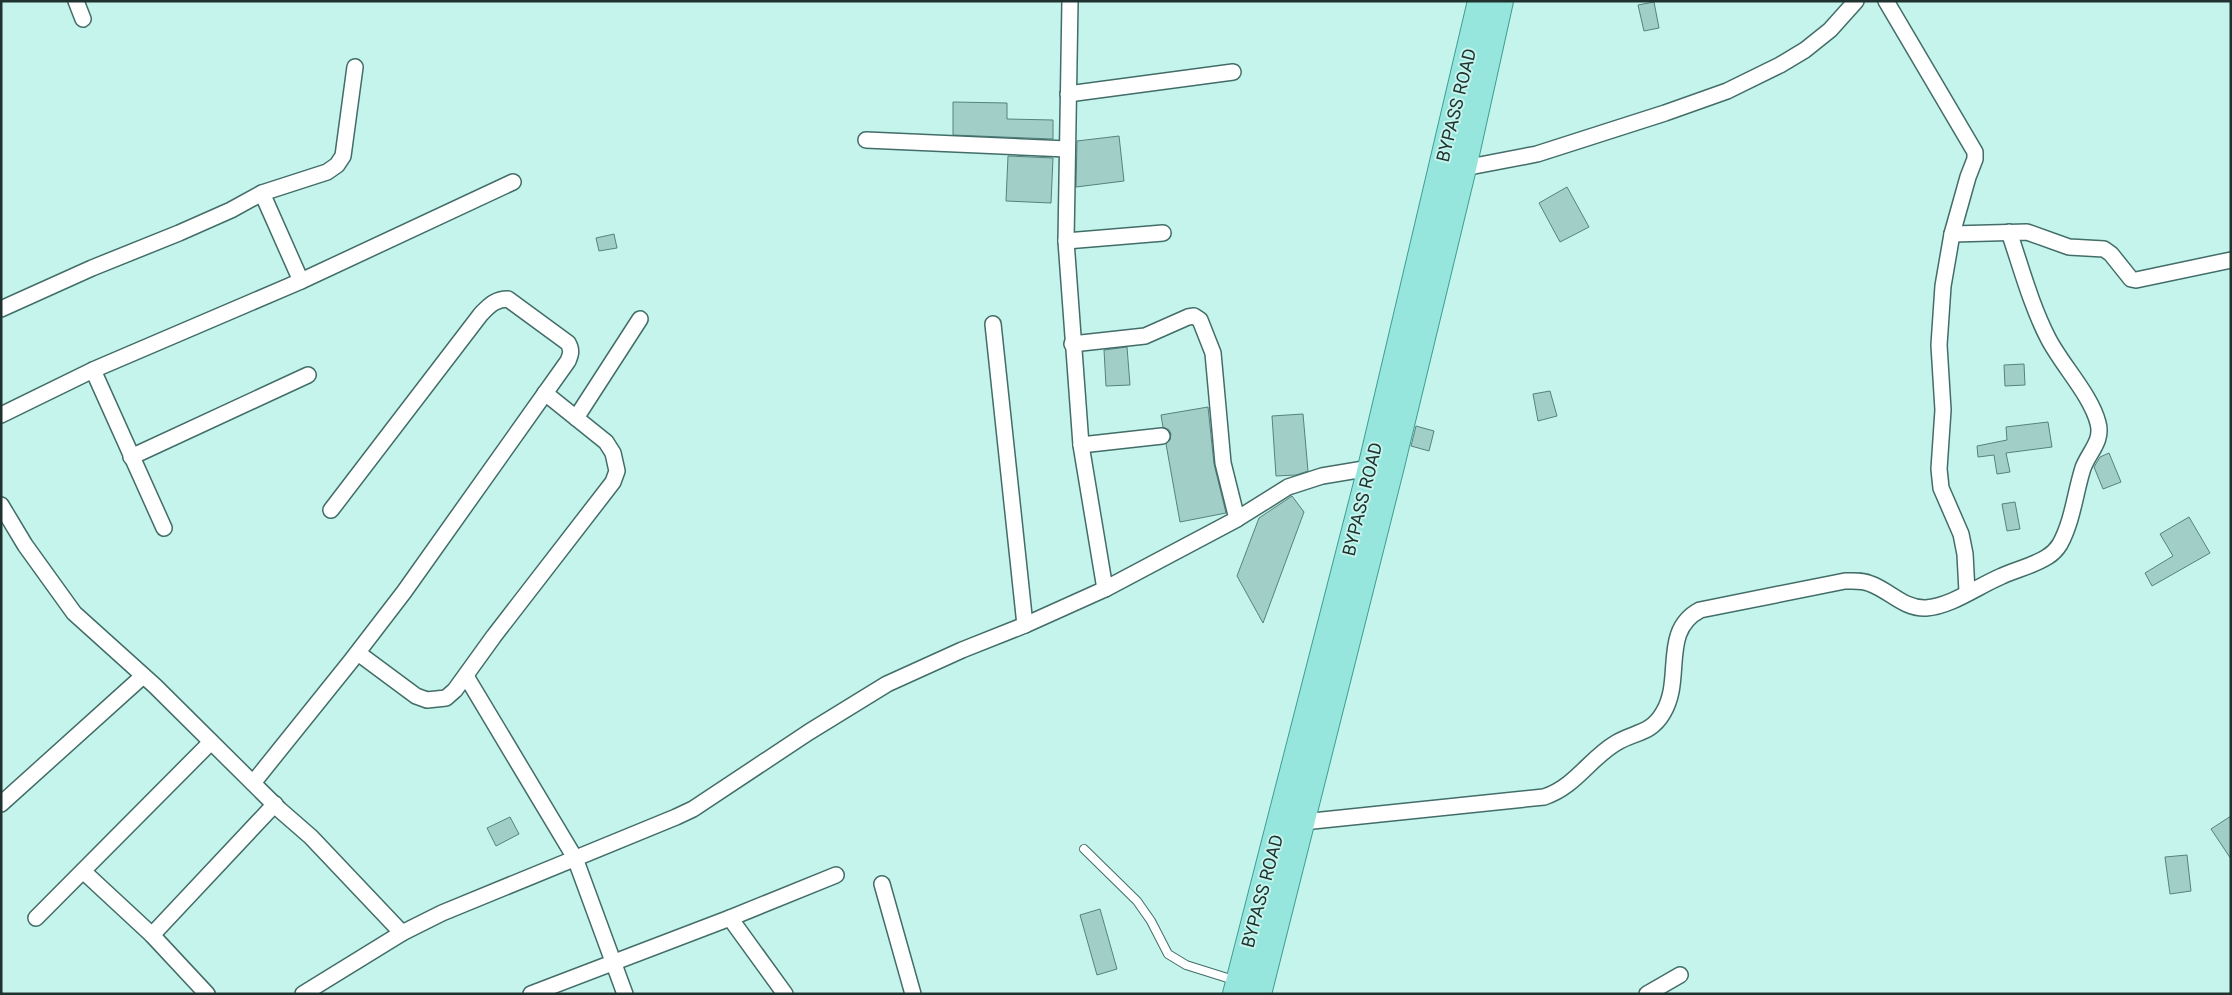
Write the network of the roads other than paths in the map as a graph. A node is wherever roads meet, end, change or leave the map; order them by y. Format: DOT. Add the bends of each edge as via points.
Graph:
graph roads {
  1 [pos="76,1"];
  2 [pos="1070,1"];
  3 [pos="1480,1"];
  4 [pos="1501,1"];
  5 [pos="1856,1"];
  6 [pos="1886,1"];
  7 [pos="83,19"];
  8 [pos="355,67"];
  9 [pos="1233,72"];
  10 [pos="1068,94"];
  11 [pos="866,140"];
  12 [pos="1067,149"];
  13 [pos="1464,168"];
  14 [pos="512,182"];
  15 [pos="262,193"];
  16 [pos="2009,232"];
  17 [pos="1163,233"];
  18 [pos="1952,234"];
  19 [pos="1066,241"];
  20 [pos="2231,260"];
  21 [pos="301,281"];
  22 [pos="1,309"];
  23 [pos="640,318"];
  24 [pos="993,324"];
  25 [pos="1072,344"];
  26 [pos="92,370"];
  27 [pos="308,375"];
  28 [pos="545,393"];
  29 [pos="1,415"];
  30 [pos="576,418"];
  31 [pos="1162,436"];
  32 [pos="1081,445"];
  33 [pos="132,456"];
  34 [pos="1370,468"];
  35 [pos="1,505"];
  36 [pos="331,510"];
  37 [pos="1237,519"];
  38 [pos="164,528"];
  39 [pos="1106,589"];
  40 [pos="1967,592"];
  41 [pos="1025,625"];
  42 [pos="358,652"];
  43 [pos="143,676"];
  44 [pos="466,676"];
  45 [pos="211,742"];
  46 [pos="253,783"];
  47 [pos="1,804"];
  48 [pos="275,804"];
  49 [pos="1303,822"];
  50 [pos="1084,849"];
  51 [pos="575,858"];
  52 [pos="82,872"];
  53 [pos="836,875"];
  54 [pos="882,884"];
  55 [pos="36,918"];
  56 [pos="730,918"];
  57 [pos="402,933"];
  58 [pos="152,935"];
  59 [pos="614,963"];
  60 [pos="1680,975"];
  61 [pos="1236,988"];
  62 [pos="207,994"];
  63 [pos="303,994"];
  64 [pos="532,994"];
  65 [pos="625,994"];
  66 [pos="785,994"];
  67 [pos="913,994"];
  68 [pos="1259,994"];
  69 [pos="1648,994"];
  1 -- 7 [label="street"];
  2 -- 10 [label="street"];
  3 -- 34 [label="main road, BYPASS ROAD"];
  4 -- 13 [label="main road, BYPASS ROAD"];
  5 -- 13 [label="street" via="1830,30 1805,50 1727,90 1537,154"];
  6 -- 18 [label="street" via="1975,152"];
  8 -- 15 [label="street" via="343,156 337,165 327,172"];
  9 -- 10 [label="street"];
  10 -- 12 [label="street"];
  11 -- 12 [label="street"];
  12 -- 19 [label="street"];
  13 -- 49 [label="main road, BYPASS ROAD"];
  14 -- 21 [label="street"];
  15 -- 21 [label="street"];
  15 -- 22 [label="street" via="231,210"];
  16 -- 18 [label="street"];
  16 -- 20 [label="street" via="2027,232 2080,249 2104,249 2131,279 2136,280"];
  16 -- 40 [label="street" via="2048,339 2083,392 2098,422 2099,434 2097,445 2082,470 2067,528 2050,556"];
  17 -- 19 [label="street"];
  18 -- 40 [label="street" via="1943,286 1939,345 1944,410 1939,469 1941,488 1961,534"];
  19 -- 25 [label="street"];
  21 -- 26 [label="street"];
  23 -- 30 [label="street"];
  24 -- 41 [label="street"];
  25 -- 32 [label="street"];
  25 -- 37 [label="street" via="1145,336 1188,317 1200,320 1213,354 1223,463"];
  26 -- 29 [label="street"];
  26 -- 33 [label="street"];
  27 -- 33 [label="street"];
  28 -- 30 [label="street"];
  28 -- 36 [label="street" via="568,361 571,348 508,299 495,301 481,314"];
  28 -- 42 [label="street"];
  30 -- 44 [label="street" via="606,442 613,453 617,471 613,482"];
  31 -- 32 [label="street"];
  32 -- 39 [label="street"];
  33 -- 38 [label="street"];
  34 -- 37 [label="street" via="1322,476 1288,487"];
  34 -- 61 [label="main road, BYPASS ROAD"];
  35 -- 43 [label="street" via="25,545 74,612"];
  37 -- 39 [label="street"];
  39 -- 41 [label="street"];
  40 -- 49 [label="street" via="1944,604 1913,607 1872,584 1845,581 1700,610 1681,625 1677,636 1673,686 1664,712 1643,733 1607,748 1558,793"];
  41 -- 51 [label="street" via="887,684 693,809"];
  42 -- 44 [label="street" via="416,696 427,700 446,698"];
  42 -- 46 [label="street"];
  43 -- 45 [label="street"];
  43 -- 47 [label="street"];
  44 -- 51 [label="street"];
  45 -- 46 [label="street"];
  45 -- 52 [label="street"];
  46 -- 48 [label="street"];
  48 -- 57 [label="street" via="312,837"];
  48 -- 58 [label="street"];
  49 -- 68 [label="main road, BYPASS ROAD"];
  50 -- 61 [label="lane" via="1137,901 1168,954"];
  51 -- 57 [label="street"];
  51 -- 59 [label="street"];
  52 -- 55 [label="street"];
  52 -- 58 [label="street"];
  53 -- 56 [label="street"];
  54 -- 67 [label="street"];
  56 -- 59 [label="street"];
  56 -- 66 [label="street"];
  57 -- 63 [label="street"];
  58 -- 62 [label="street"];
  59 -- 64 [label="street"];
  59 -- 65 [label="street"];
  60 -- 69 [label="street"];
}
